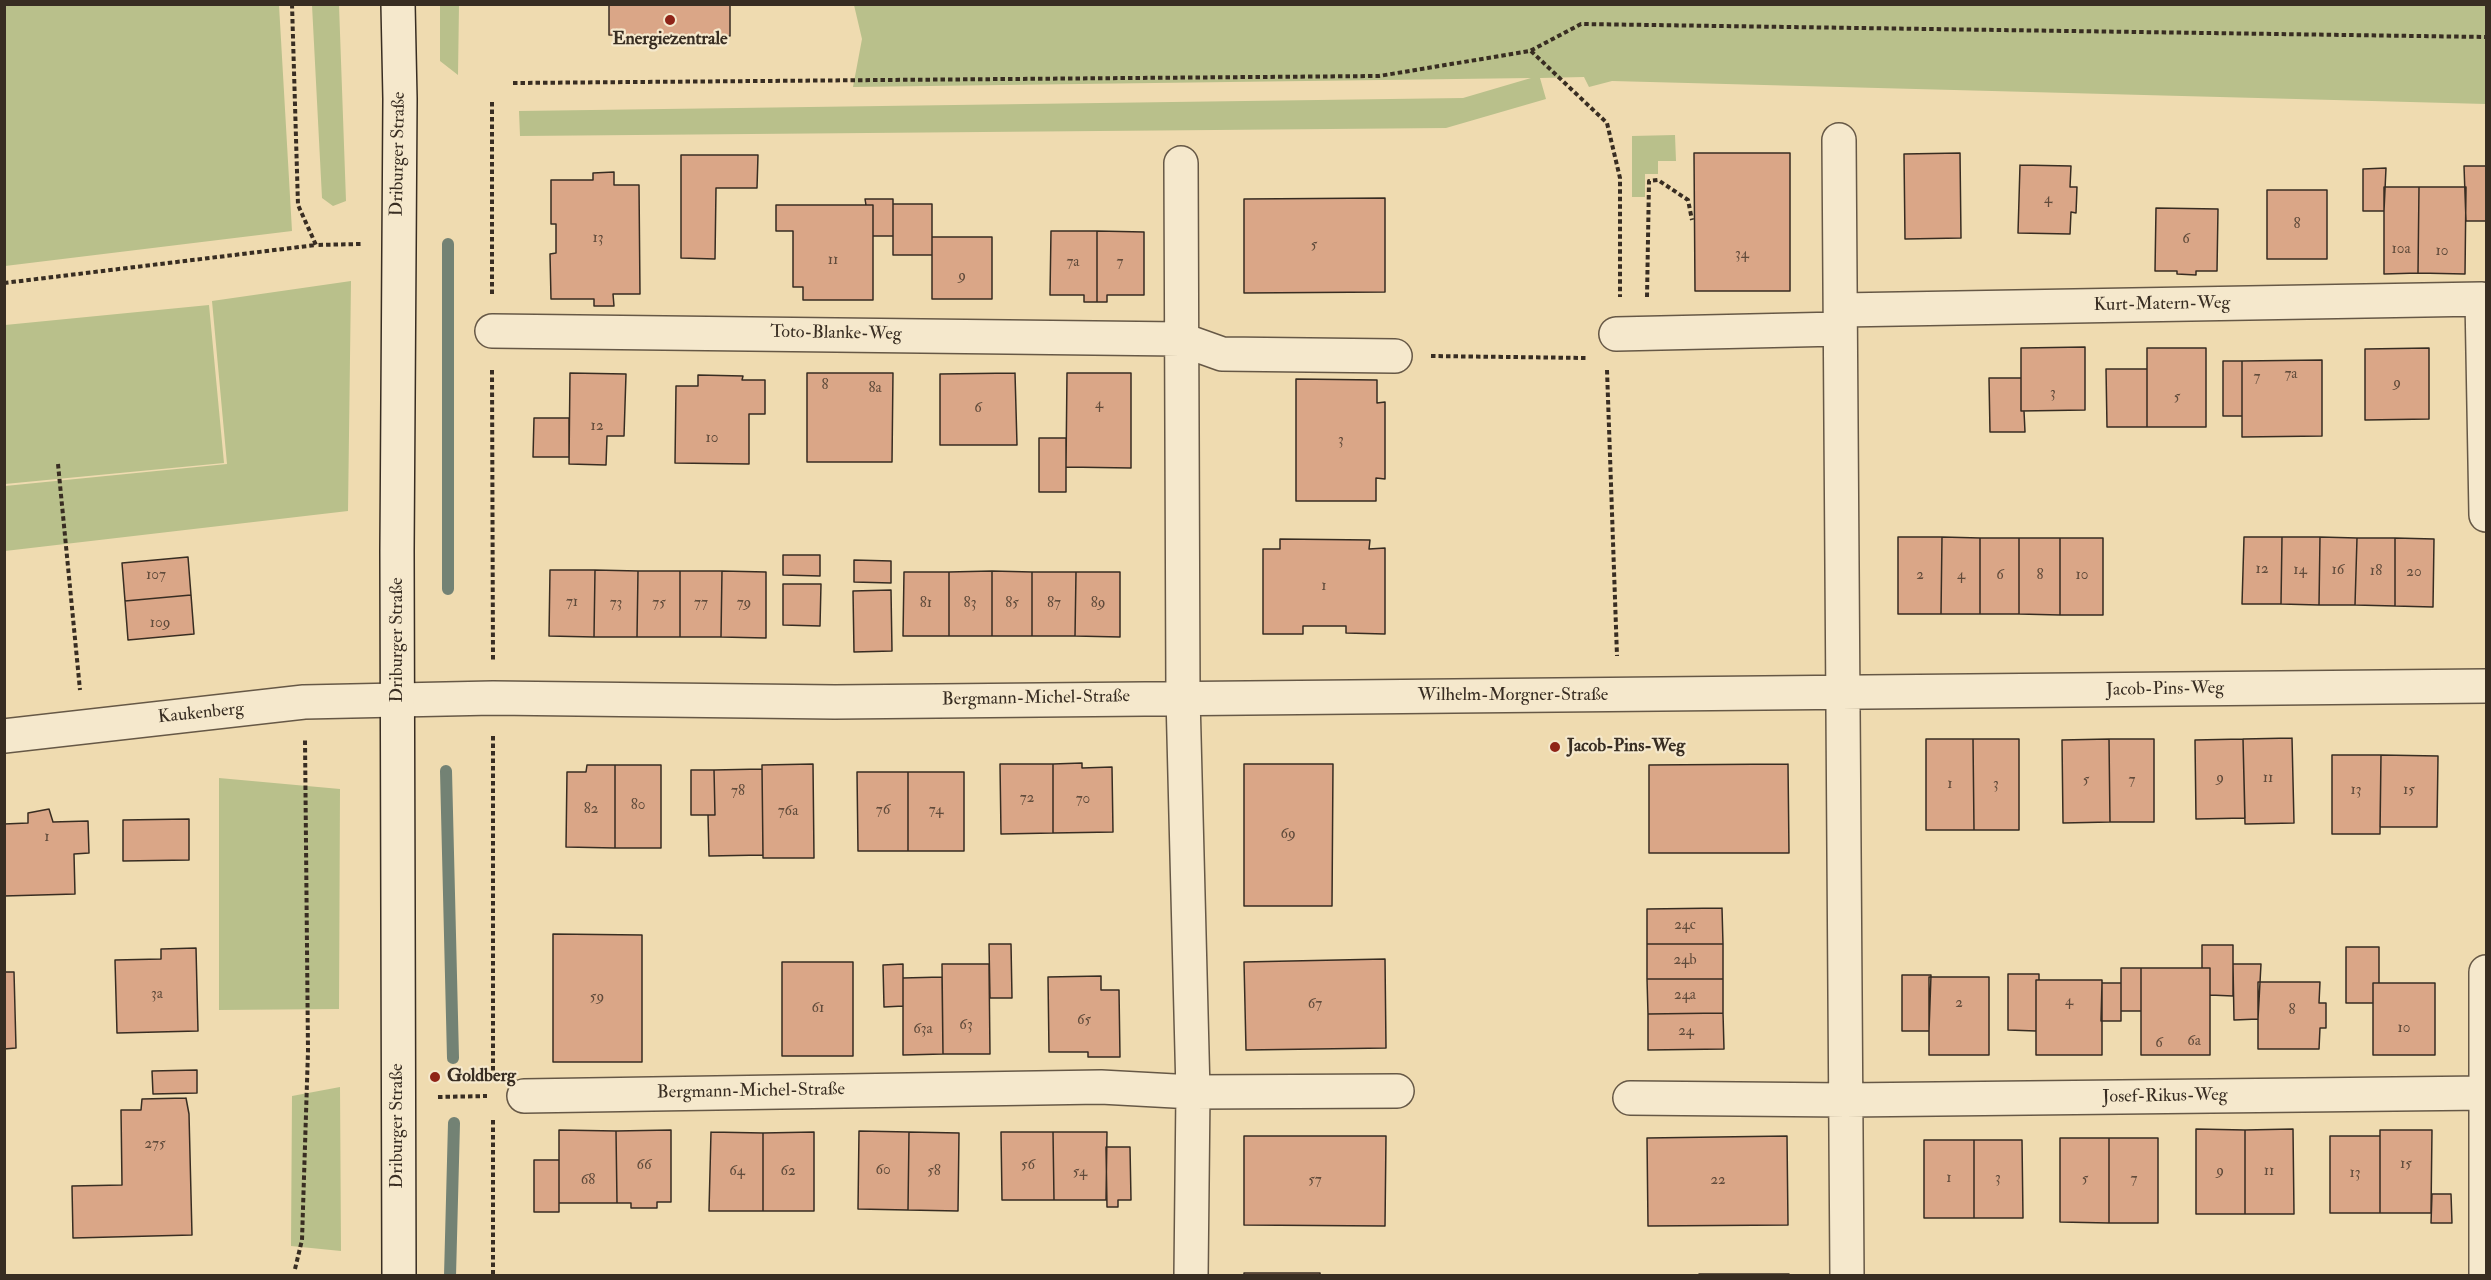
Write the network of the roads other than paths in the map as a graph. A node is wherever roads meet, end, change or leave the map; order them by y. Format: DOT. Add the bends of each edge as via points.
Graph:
graph roads {
  1 [pos="398,4"];
  2 [pos="1839,140"];
  3 [pos="1181,163"];
  4 [pos="1841,319"];
  5 [pos="492,331"];
  6 [pos="1180,339"];
  7 [pos="1622,340"];
  8 [pos="1395,356"];
  9 [pos="2487,515"];
  10 [pos="2487,686"];
  11 [pos="1843,693"];
  12 [pos="1184,697"];
  13 [pos="398,701"];
  14 [pos="4,735"];
  15 [pos="2487,972"];
  16 [pos="1397,1091"];
  17 [pos="1193,1092"];
  18 [pos="2486,1093"];
  19 [pos="508,1096"];
  20 [pos="1630,1098"];
  21 [pos="1846,1100"];
  22 [pos="399,1275"];
  23 [pos="1191,1275"];
  24 [pos="1847,1275"];
  25 [pos="2486,1275"];
  1 -- 13 [label="street, Driburger Straße"];
  2 -- 4 [label="street"];
  3 -- 6 [label="street"];
  4 -- 7 [label="street"];
  4 -- 9 [label="street, Kurt-Matern-Weg" via="2482,299"];
  4 -- 11 [label="street"];
  5 -- 6 [label="street, Toto-Blanke-Weg"];
  6 -- 8 [label="street, Toto-Blanke-Weg" via="1222,354"];
  6 -- 12 [label="street"];
  10 -- 11 [label="street, Jacob-Pins-Weg"];
  11 -- 12 [label="street, Wilhelm-Morgner-Straße"];
  11 -- 21 [label="street"];
  12 -- 13 [label="street, Bergmann-Michel-Straße" via="836,702 493,698"];
  12 -- 17 [label="street"];
  13 -- 14 [label="street, Kaukenberg" via="304,702"];
  13 -- 22 [label="street, Driburger Straße"];
  15 -- 18 [label="street"];
  16 -- 17 [label="street, Bergmann-Michel-Straße"];
  17 -- 19 [label="street, Bergmann-Michel-Straße" via="1101,1088"];
  17 -- 23 [label="street"];
  18 -- 21 [label="street, Josef-Rikus-Weg"];
  18 -- 25 [label="street"];
  20 -- 21 [label="street"];
  21 -- 24 [label="street"];
}
